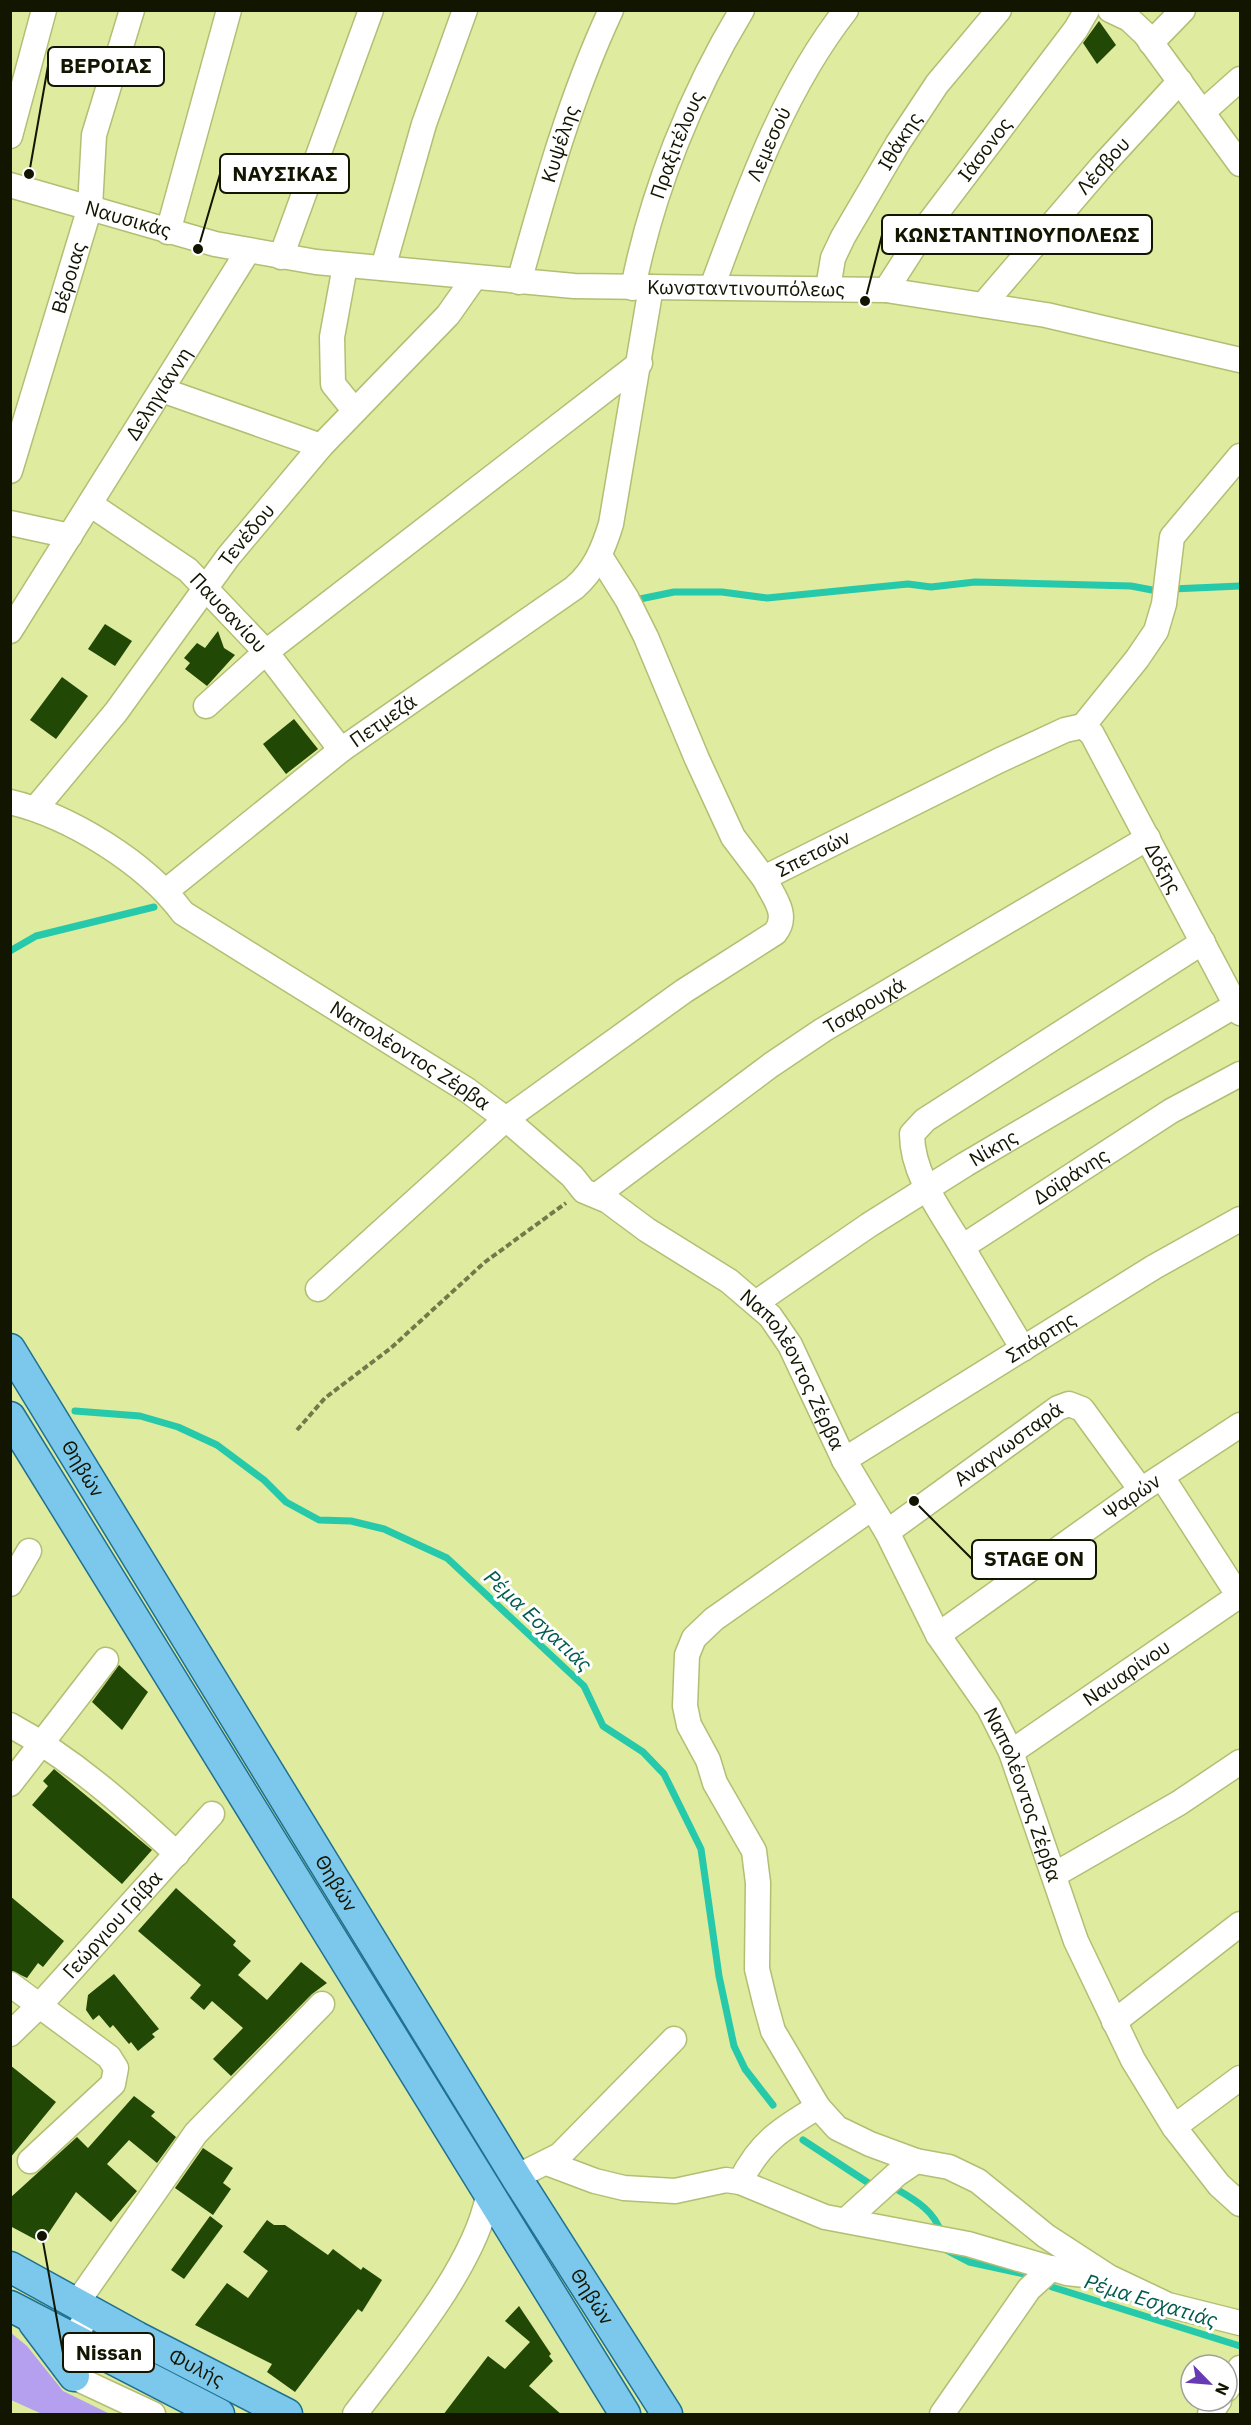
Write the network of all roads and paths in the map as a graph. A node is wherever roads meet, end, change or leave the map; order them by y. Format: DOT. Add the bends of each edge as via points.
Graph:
graph roads {
  1 [pos="44,10"];
  2 [pos="132,10"];
  3 [pos="229,10"];
  4 [pos="371,10"];
  5 [pos="465,10"];
  6 [pos="611,10"];
  7 [pos="742,10"];
  8 [pos="846,10"];
  9 [pos="999,10"];
  10 [pos="1087,10"];
  11 [pos="1110,10"];
  12 [pos="1183,10"];
  13 [pos="1151,42"];
  14 [pos="1240,79"];
  15 [pos="1180,81"];
  16 [pos="1204,111"];
  17 [pos="10,136"];
  18 [pos="1240,164"];
  19 [pos="10,185"];
  20 [pos="90,207"];
  21 [pos="168,232"];
  22 [pos="248,251"];
  23 [pos="281,256"];
  24 [pos="345,266"];
  25 [pos="383,268"];
  26 [pos="474,278"];
  27 [pos="519,282"];
  28 [pos="642,287"];
  29 [pos="712,287"];
  30 [pos="828,288"];
  31 [pos="886,290"];
  32 [pos="982,305"];
  33 [pos="1240,360"];
  34 [pos="640,363"];
  35 [pos="162,390"];
  36 [pos="354,411"];
  37 [pos="321,446"];
  38 [pos="1240,456"];
  39 [pos="10,471"];
  40 [pos="90,504"];
  41 [pos="10,523"];
  42 [pos="70,536"];
  43 [pos="600,556"];
  44 [pos="205,589"];
  45 [pos="10,631"];
  46 [pos="266,652"];
  47 [pos="206,706"];
  48 [pos="1083,726"];
  49 [pos="341,750"];
  50 [pos="10,802"];
  51 [pos="36,808"];
  52 [pos="1148,838"];
  53 [pos="764,878"];
  54 [pos="166,891"];
  55 [pos="1203,942"];
  56 [pos="1238,1009"];
  57 [pos="1240,1074"];
  58 [pos="506,1119"];
  59 [pos="928,1189"];
  60 [pos="590,1193"];
  61 [pos="1240,1219"];
  62 [pos="962,1247"];
  63 [pos="318,1289"];
  64 [pos="757,1302"];
  65 [pos="10,1349"];
  66 [pos="1023,1349"];
  67 [pos="10,1417"];
  68 [pos="1240,1425"];
  69 [pos="297,1430"];
  70 [pos="844,1460"];
  71 [pos="1162,1477"];
  72 [pos="1141,1490"];
  73 [pos="872,1508"];
  74 [pos="887,1532"];
  75 [pos="29,1551"];
  76 [pos="10,1584"];
  77 [pos="1240,1596"];
  78 [pos="938,1635"];
  79 [pos="106,1660"];
  80 [pos="10,1725"];
  81 [pos="43,1742"];
  82 [pos="1011,1752"];
  83 [pos="1240,1762"];
  84 [pos="10,1784"];
  85 [pos="212,1814"];
  86 [pos="177,1854"];
  87 [pos="1054,1875"];
  88 [pos="1240,1924"];
  89 [pos="10,1984"];
  90 [pos="322,2004"];
  91 [pos="39,2006"];
  92 [pos="1114,2022"];
  93 [pos="10,2034"];
  94 [pos="674,2039"];
  95 [pos="1240,2078"];
  96 [pos="818,2107"];
  97 [pos="1174,2127"];
  98 [pos="30,2161"];
  99 [pos="916,2161"];
  100 [pos="547,2163"];
  101 [pos="516,2177"];
  102 [pos="740,2181"];
  103 [pos="488,2196"];
  104 [pos="1240,2204"];
  105 [pos="846,2220"];
  106 [pos="10,2267"];
  107 [pos="1052,2268"];
  108 [pos="1109,2277"];
  109 [pos="20,2311"];
  110 [pos="93,2313"];
  111 [pos="1240,2323"];
  112 [pos="86,2346"];
  113 [pos="74,2376"];
  114 [pos="111,2395"];
  115 [pos="153,2415"];
  116 [pos="219,2415"];
  117 [pos="287,2415"];
  118 [pos="355,2415"];
  119 [pos="625,2415"];
  120 [pos="667,2415"];
  121 [pos="942,2415"];
  1 -- 17 [label="street"];
  2 -- 20 [label="street, Βέροιας" via="94,135"];
  3 -- 21 [label="street"];
  4 -- 23 [label="street"];
  5 -- 25 [label="street" via="424,124"];
  6 -- 27 [label="street, Κυψέλης" via="557,144"];
  7 -- 28 [label="street, Πραξιτέλους" via="701,88 652,212"];
  8 -- 29 [label="street, Λεμεσού" via="809,64 777,125"];
  9 -- 30 [label="street, Ιθάκης" via="937,84 898,143 843,237 833,258"];
  10 -- 31 [label="street, Ιάσονος" via="1076,30 929,223"];
  11 -- 13 [label="street" via="1129,19"];
  12 -- 13 [label="street"];
  13 -- 15 [label="street"];
  14 -- 16 [label="street"];
  15 -- 16 [label="street"];
  15 -- 32 [label="street, Λέσβου"];
  16 -- 18 [label="street"];
  19 -- 20 [label="street, Ναυσικάς"];
  20 -- 21 [label="street, Ναυσικάς"];
  20 -- 39 [label="street, Βέροιας"];
  21 -- 22 [label="street, Ναυσικάς"];
  22 -- 23 [label="street, Ναυσικάς"];
  22 -- 35 [label="street, Δεληγιάννη"];
  23 -- 24 [label="street, Κωνσταντινουπόλεως"];
  24 -- 25 [label="street, Κωνσταντινουπόλεως"];
  24 -- 36 [label="street" via="332,337 332,375 333,384"];
  25 -- 26 [label="street, Κωνσταντινουπόλεως"];
  26 -- 27 [label="street, Κωνσταντινουπόλεως"];
  26 -- 36 [label="street, Τενέδου" via="448,315"];
  27 -- 28 [label="street, Κωνσταντινουπόλεως"];
  28 -- 29 [label="street, Κωνσταντινουπόλεως"];
  28 -- 34 [label="street, Πραξιτέλους"];
  29 -- 30 [label="street, Κωνσταντινουπόλεως"];
  30 -- 31 [label="street, Κωνσταντινουπόλεως"];
  31 -- 32 [label="street, Κωνσταντινουπόλεως"];
  32 -- 33 [label="street, Κωνσταντινουπόλεως"];
  34 -- 43 [label="street, Πετμεζά" via="611,525"];
  34 -- 46 [label="street"];
  35 -- 37 [label="street"];
  35 -- 40 [label="street, Δεληγιάννη"];
  36 -- 37 [label="street, Τενέδου"];
  37 -- 44 [label="street, Τενέδου"];
  38 -- 48 [label="street" via="1172,537 1164,604 1156,631"];
  40 -- 42 [label="street, Δεληγιάννη"];
  40 -- 44 [label="street, Παυσανίου" via="170,555"];
  41 -- 42 [label="street"];
  42 -- 45 [label="street, Δεληγιάννη"];
  43 -- 49 [label="street, Πετμεζά" via="574,588"];
  43 -- 53 [label="street" via="646,638 733,837"];
  44 -- 46 [label="street, Παυσανίου"];
  44 -- 51 [label="street, Τενέδου" via="116,712"];
  46 -- 47 [label="street"];
  46 -- 49 [label="street, Παυσανίου"];
  48 -- 52 [label="street, Δόξης" via="1092,734"];
  48 -- 53 [label="street, Σπετσών" via="1065,730 998,761"];
  49 -- 54 [label="street, Πετμεζά"];
  50 -- 51 [label="street, Ναπολέοντος Ζέρβα"];
  51 -- 54 [label="street, Ναπολέοντος Ζέρβα" via="141,869"];
  52 -- 55 [label="street, Δόξης"];
  52 -- 60 [label="street, Τσαρουχά" via="823,1030"];
  53 -- 58 [label="street, Σπετσών" via="782,915 782,925 776,933 684,991"];
  54 -- 58 [label="street, Ναπολέοντος Ζέρβα" via="183,913 467,1090"];
  55 -- 56 [label="street, Δόξης"];
  55 -- 59 [label="street" via="925,1120 912,1134 912,1151"];
  56 -- 59 [label="street, Νίκης" via="1009,1138"];
  57 -- 62 [label="street, Δοϊράνης" via="1171,1111"];
  58 -- 60 [label="street, Ναπολέοντος Ζέρβα"];
  58 -- 63 [label="street, Σπετσών"];
  59 -- 62 [label="street"];
  59 -- 64 [label="street, Νίκης"];
  60 -- 64 [label="street, Ναπολέοντος Ζέρβα"];
  60 -- 69 [label="path" via="485,1263 391,1348 325,1398"];
  61 -- 66 [label="street, Σπάρτης" via="1154,1267"];
  62 -- 66 [label="street"];
  64 -- 70 [label="street, Ναπολέοντος Ζέρβα" via="790,1346"];
  65 -- 101 [label="main road, Θηβών"];
  66 -- 70 [label="street, Σπάρτης"];
  67 -- 103 [label="main road, Θηβών"];
  68 -- 71 [label="street, Ψαρών"];
  70 -- 73 [label="street, Ναπολέοντος Ζέρβα"];
  71 -- 72 [label="street, Ψαρών"];
  71 -- 77 [label="street"];
  72 -- 74 [label="street, Αναγνωσταρά" via="1082,1409 1069,1404 1058,1408"];
  72 -- 78 [label="street, Ψαρών"];
  73 -- 74 [label="street, Ναπολέοντος Ζέρβα"];
  73 -- 96 [label="street" via="714,1619 694,1638 687,1655 685,1706 689,1725 708,1760 715,1783 754,1851 758,1883 757,1969 773,2031"];
  74 -- 78 [label="street, Ναπολέοντος Ζέρβα"];
  75 -- 76 [label="street"];
  77 -- 82 [label="street, Ναυαρίνου"];
  78 -- 82 [label="street, Ναπολέοντος Ζέρβα" via="988,1708"];
  79 -- 81 [label="street"];
  80 -- 81 [label="street"];
  81 -- 84 [label="street"];
  81 -- 86 [label="street" via="99,1784"];
  82 -- 87 [label="street, Ναπολέοντος Ζέρβα"];
  83 -- 87 [label="street" via="1179,1803"];
  85 -- 86 [label="street, Γεώργιου Γρίβα"];
  86 -- 91 [label="street, Γεώργιου Γρίβα"];
  87 -- 92 [label="street, Ναπολέοντος Ζέρβα" via="1076,1941"];
  88 -- 92 [label="street"];
  89 -- 91 [label="street"];
  90 -- 110 [label="street" via="196,2133"];
  91 -- 93 [label="street, Γεώργιου Γρίβα"];
  91 -- 98 [label="street" via="109,2057 116,2068 113,2084"];
  92 -- 97 [label="street, Ναπολέοντος Ζέρβα"];
  94 -- 100 [label="street" via="560,2155"];
  95 -- 97 [label="street"];
  96 -- 99 [label="street" via="837,2128"];
  96 -- 102 [label="street" via="767,2141"];
  97 -- 104 [label="street, Ναπολέοντος Ζέρβα" via="1219,2185"];
  99 -- 105 [label="street"];
  99 -- 108 [label="street" via="949,2167 978,2181 1046,2236"];
  100 -- 101 [label="street"];
  100 -- 102 [label="street" via="624,2187 675,2191 726,2180"];
  101 -- 120 [label="main road, Θηβών"];
  102 -- 105 [label="street" via="797,2207"];
  103 -- 118 [label="street" via="484,2219 439,2300"];
  103 -- 119 [label="main road, Θηβών"];
  105 -- 107 [label="street" via="968,2244"];
  106 -- 110 [label="main road, Φυλής"];
  107 -- 108 [label="street"];
  107 -- 121 [label="street" via="1029,2289"];
  108 -- 111 [label="street" via="1168,2305"];
  109 -- 112 [label="main road, Φυλής"];
  109 -- 113 [label="main road"];
  110 -- 112 [label="street"];
  110 -- 117 [label="main road, Φυλής"];
  112 -- 113 [label="street" via="69,2362"];
  112 -- 114 [label="street"];
  112 -- 116 [label="main road, Φυλής"];
  113 -- 114 [label="street"];
  114 -- 115 [label="street"];
}
